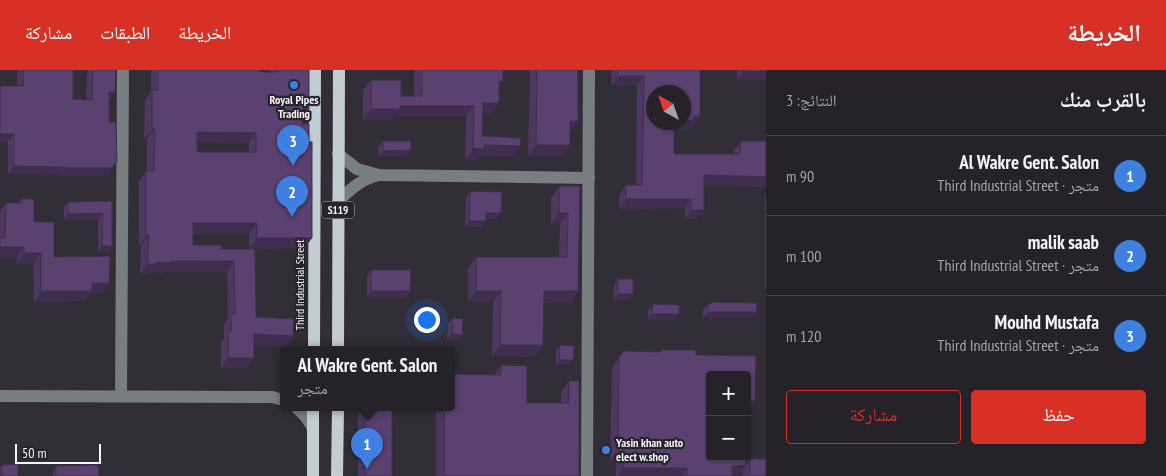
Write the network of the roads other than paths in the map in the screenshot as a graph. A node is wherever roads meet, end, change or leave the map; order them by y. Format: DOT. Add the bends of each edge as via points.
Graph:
graph roads {
  1 [pos="123,70"];
  2 [pos="315,70"];
  3 [pos="339,70"];
  4 [pos="589,70"];
  5 [pos="338,154"];
  6 [pos="379,175"];
  7 [pos="589,178"];
  8 [pos="338,201"];
  9 [pos="314,346"];
  10 [pos="338,346"];
  11 [pos="0,396"];
  12 [pos="121,396"];
  13 [pos="280,397"];
  14 [pos="300,411"];
  15 [pos="313,411"];
  16 [pos="338,411"];
  17 [pos="313,428"];
  18 [pos="313,476"];
  19 [pos="337,476"];
  20 [pos="587,476"];
  1 -- 12 [label="street"];
  2 -- 9 [label="main road, Third Industrial Street / S119"];
  3 -- 5 [label="main road, S119"];
  4 -- 7 [label="street"];
  5 -- 6 [label="street" via="357,168"];
  5 -- 8 [label="main road, S119"];
  6 -- 7 [label="street"];
  6 -- 8 [label="street" via="361,181"];
  7 -- 20 [label="street"];
  8 -- 10 [label="main road, S119"];
  11 -- 12 [label="street"];
  12 -- 13 [label="street"];
  14 -- 17 [label="street"];
  15 -- 17 [label="main road"];
  16 -- 19 [label="main road"];
  17 -- 18 [label="main road"];
}
